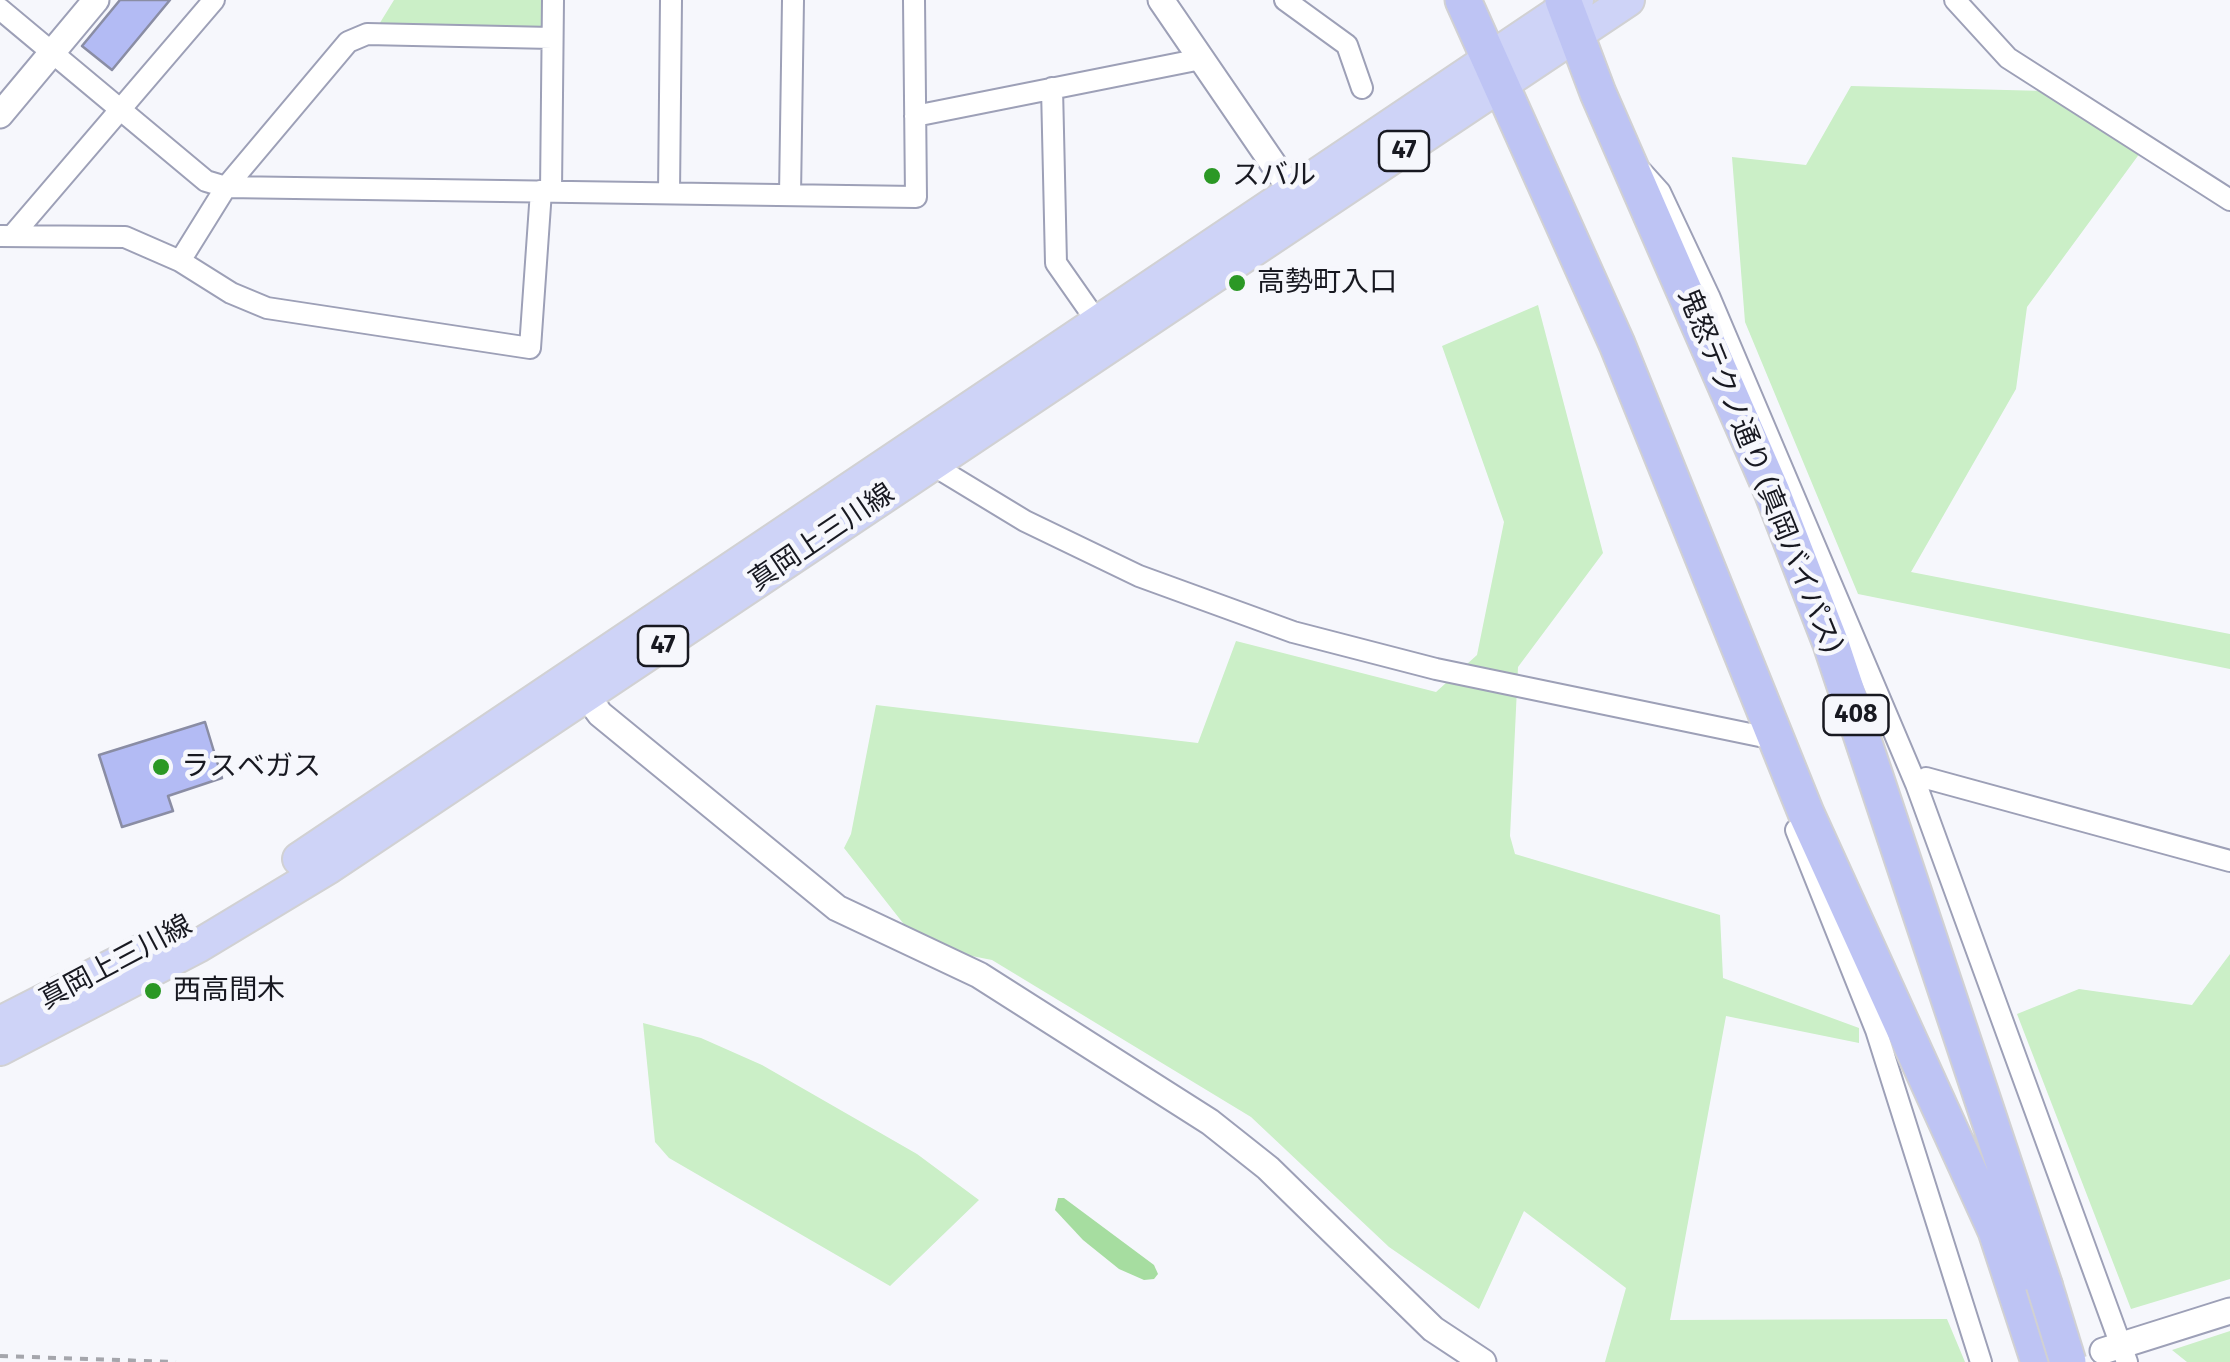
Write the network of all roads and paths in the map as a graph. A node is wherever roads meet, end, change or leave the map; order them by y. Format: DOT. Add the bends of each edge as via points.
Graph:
graph roads {
  1 [pos="96,0"];
  2 [pos="214,0"];
  3 [pos="553,0"];
  4 [pos="671,0"];
  5 [pos="793,0"];
  6 [pos="914,0"];
  7 [pos="1161,0"];
  8 [pos="1286,0"];
  9 [pos="1463,0"];
  10 [pos="1628,0"];
  11 [pos="1954,0"];
  12 [pos="0,9"];
  13 [pos="1571,10"];
  14 [pos="552,38"];
  15 [pos="51,54"];
  16 [pos="1201,58"];
  17 [pos="1495,74"];
  18 [pos="1052,88"];
  19 [pos="1362,88"];
  20 [pos="118,110"];
  21 [pos="0,115"];
  22 [pos="915,116"];
  23 [pos="1630,160"];
  24 [pos="226,187"];
  25 [pos="546,191"];
  26 [pos="670,193"];
  27 [pos="790,195"];
  28 [pos="2230,200"];
  29 [pos="1300,203"];
  30 [pos="6,236"];
  31 [pos="180,260"];
  32 [pos="1098,323"];
  33 [pos="932,464"];
  34 [pos="580,687"];
  35 [pos="1774,739"];
  36 [pos="1916,784"];
  37 [pos="2230,861"];
  38 [pos="0,1024"];
  39 [pos="0,1049"];
  40 [pos="2031,1288"];
  41 [pos="2230,1311"];
  42 [pos="2118,1352"];
  43 [pos="0,1356"];
  44 [pos="176,1362"];
  45 [pos="1482,1362"];
  46 [pos="1980,1362"];
  47 [pos="2039,1362"];
  48 [pos="2068,1362"];
  1 -- 15 [label="street"];
  2 -- 20 [label="street"];
  3 -- 14 [label="street"];
  4 -- 26 [label="street"];
  5 -- 27 [label="street"];
  6 -- 22 [label="street"];
  7 -- 16 [label="street"];
  8 -- 19 [label="street" via="1347,46"];
  9 -- 17 [label="highway, 408"];
  10 -- 13 [label="main road, 真岡上三川線 / 47"];
  11 -- 28 [label="street" via="2008,58"];
  12 -- 15 [label="street"];
  13 -- 17 [label="main road, 真岡上三川線 / 47"];
  13 -- 23 [label="highway, 鬼怒テクノ通り (真岡バイパス) / 408" via="1598,93"];
  14 -- 24 [label="street" via="367,34 348,42"];
  14 -- 25 [label="street"];
  15 -- 20 [label="street"];
  15 -- 21 [label="street"];
  16 -- 18 [label="street"];
  16 -- 29 [label="street"];
  17 -- 29 [label="main road, 真岡上三川線 / 47"];
  17 -- 35 [label="highway, 408" via="1610,328"];
  18 -- 22 [label="street"];
  18 -- 32 [label="street" via="1056,263"];
  20 -- 24 [label="street" via="206,180"];
  20 -- 30 [label="street"];
  22 -- 27 [label="street" via="916,197"];
  23 -- 36 [label="street" via="1660,192 1710,296"];
  23 -- 40 [label="highway, 鬼怒テクノ通り (真岡バイパス) / 408" via="1831,644"];
  24 -- 25 [label="street"];
  24 -- 31 [label="street"];
  25 -- 26 [label="street"];
  25 -- 31 [label="street" via="530,348 267,308"];
  26 -- 27 [label="street"];
  29 -- 32 [label="main road, 真岡上三川線 / 47"];
  29 -- 33 [label="main road, 真岡上三川線 / 47"];
  30 -- 31 [label="street" via="125,238"];
  32 -- 34 [label="main road, 真岡上三川線 / 47"];
  33 -- 34 [label="main road, 真岡上三川線 / 47"];
  33 -- 35 [label="street" via="1025,521 1139,576 1293,632 1436,670"];
  34 -- 38 [label="main road, 真岡上三川線 / 47" via="187,927"];
  34 -- 39 [label="main road, 真岡上三川線 / 47" via="329,867 198,946"];
  34 -- 45 [label="street" via="615,727 837,908 978,975 1210,1122 1268,1168 1433,1329"];
  35 -- 40 [label="highway, 408" via="1996,1231"];
  35 -- 46 [label="street" via="1784,800 1876,1030"];
  36 -- 37 [label="street" via="1926,778"];
  36 -- 42 [label="street"];
  40 -- 47 [label="highway, 408"];
  40 -- 48 [label="highway, 408, bridge"];
  41 -- 42 [label="street"];
  43 -- 44 [label="path"];
}
